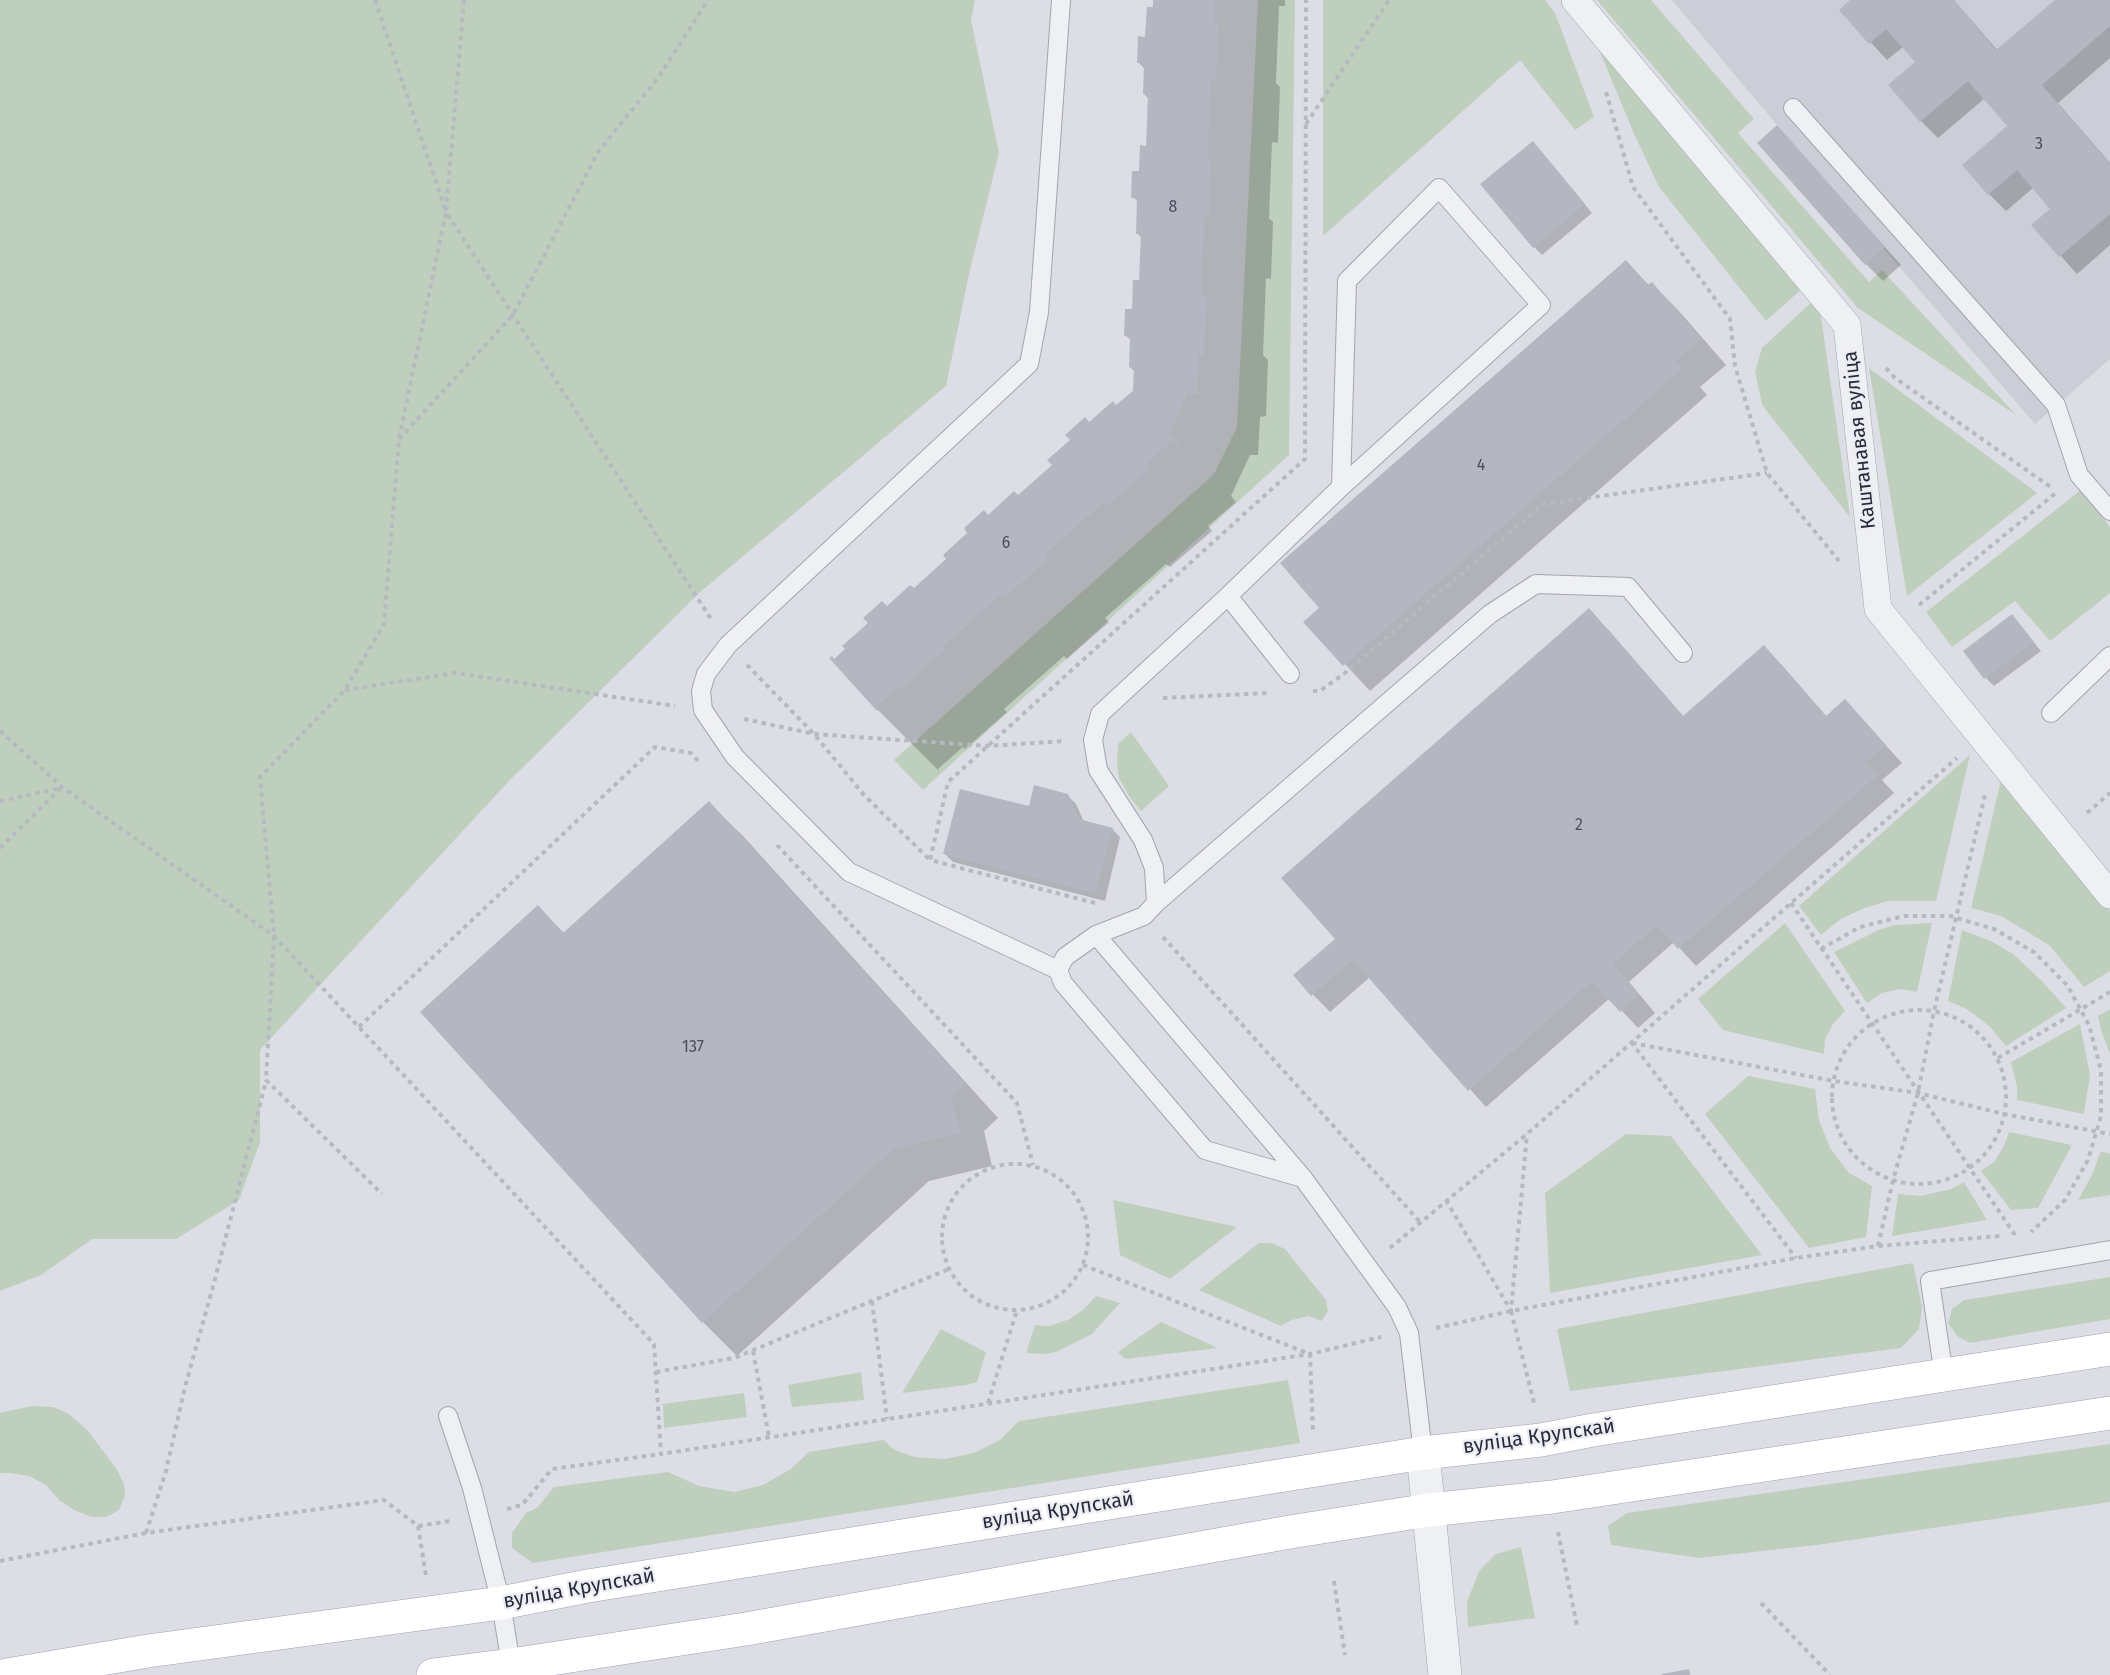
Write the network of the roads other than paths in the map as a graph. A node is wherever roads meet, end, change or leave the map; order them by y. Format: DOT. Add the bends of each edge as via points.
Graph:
graph roads {
  1 [pos="1061,0"];
  2 [pos="1575,0"];
  3 [pos="1793,108"];
  4 [pos="1341,487"];
  5 [pos="2110,510"];
  6 [pos="1228,596"];
  7 [pos="1683,653"];
  8 [pos="2110,656"];
  9 [pos="1290,674"];
  10 [pos="2051,713"];
  11 [pos="2110,895"];
  12 [pos="1156,903"];
  13 [pos="1096,935"];
  14 [pos="1058,970"];
  15 [pos="1303,1178"];
  16 [pos="2110,1250"];
  17 [pos="2110,1349"];
  18 [pos="1944,1376"];
  19 [pos="2110,1413"];
  20 [pos="448,1416"];
  21 [pos="1423,1453"];
  22 [pos="1430,1510"];
  23 [pos="501,1602"];
  24 [pos="511,1665"];
  25 [pos="7,1675"];
  26 [pos="433,1675"];
  27 [pos="1445,1675"];
  1 -- 14 [label="lane" via="1039,312 1029,364 728,645 706,674 701,691 703,710 735,757 849,872"];
  2 -- 11 [label="street, Каштанавая вуліца" via="1847,325 1878,609"];
  3 -- 5 [label="lane" via="2056,405 2079,475"];
  4 -- 4 [label="lane" via="1541,305 1439,188 1347,281"];
  4 -- 6 [label="lane"];
  6 -- 9 [label="lane"];
  6 -- 12 [label="lane" via="1100,714 1093,740 1098,770 1143,840 1154,868"];
  7 -- 12 [label="lane" via="1628,587 1536,584 1490,614"];
  8 -- 10 [label="lane"];
  12 -- 13 [label="lane" via="1144,916"];
  13 -- 14 [label="lane" via="1065,957"];
  13 -- 15 [label="lane"];
  14 -- 15 [label="lane" via="1062,983 1205,1150"];
  15 -- 21 [label="lane" via="1397,1307 1409,1333"];
  16 -- 18 [label="lane" via="1930,1281"];
  17 -- 18 [label="main road, вуліца Крупскай"];
  18 -- 21 [label="main road, вуліца Крупскай" via="1542,1440"];
  19 -- 22 [label="main road" via="1552,1497"];
  20 -- 23 [label="lane" via="472,1488"];
  21 -- 22 [label="street"];
  21 -- 23 [label="main road, вуліца Крупскай"];
  22 -- 24 [label="main road" via="746,1629"];
  22 -- 27 [label="street"];
  23 -- 24 [label="lane"];
  23 -- 25 [label="main road, вуліца Крупскай" via="148,1651"];
  24 -- 26 [label="main road"];
}
